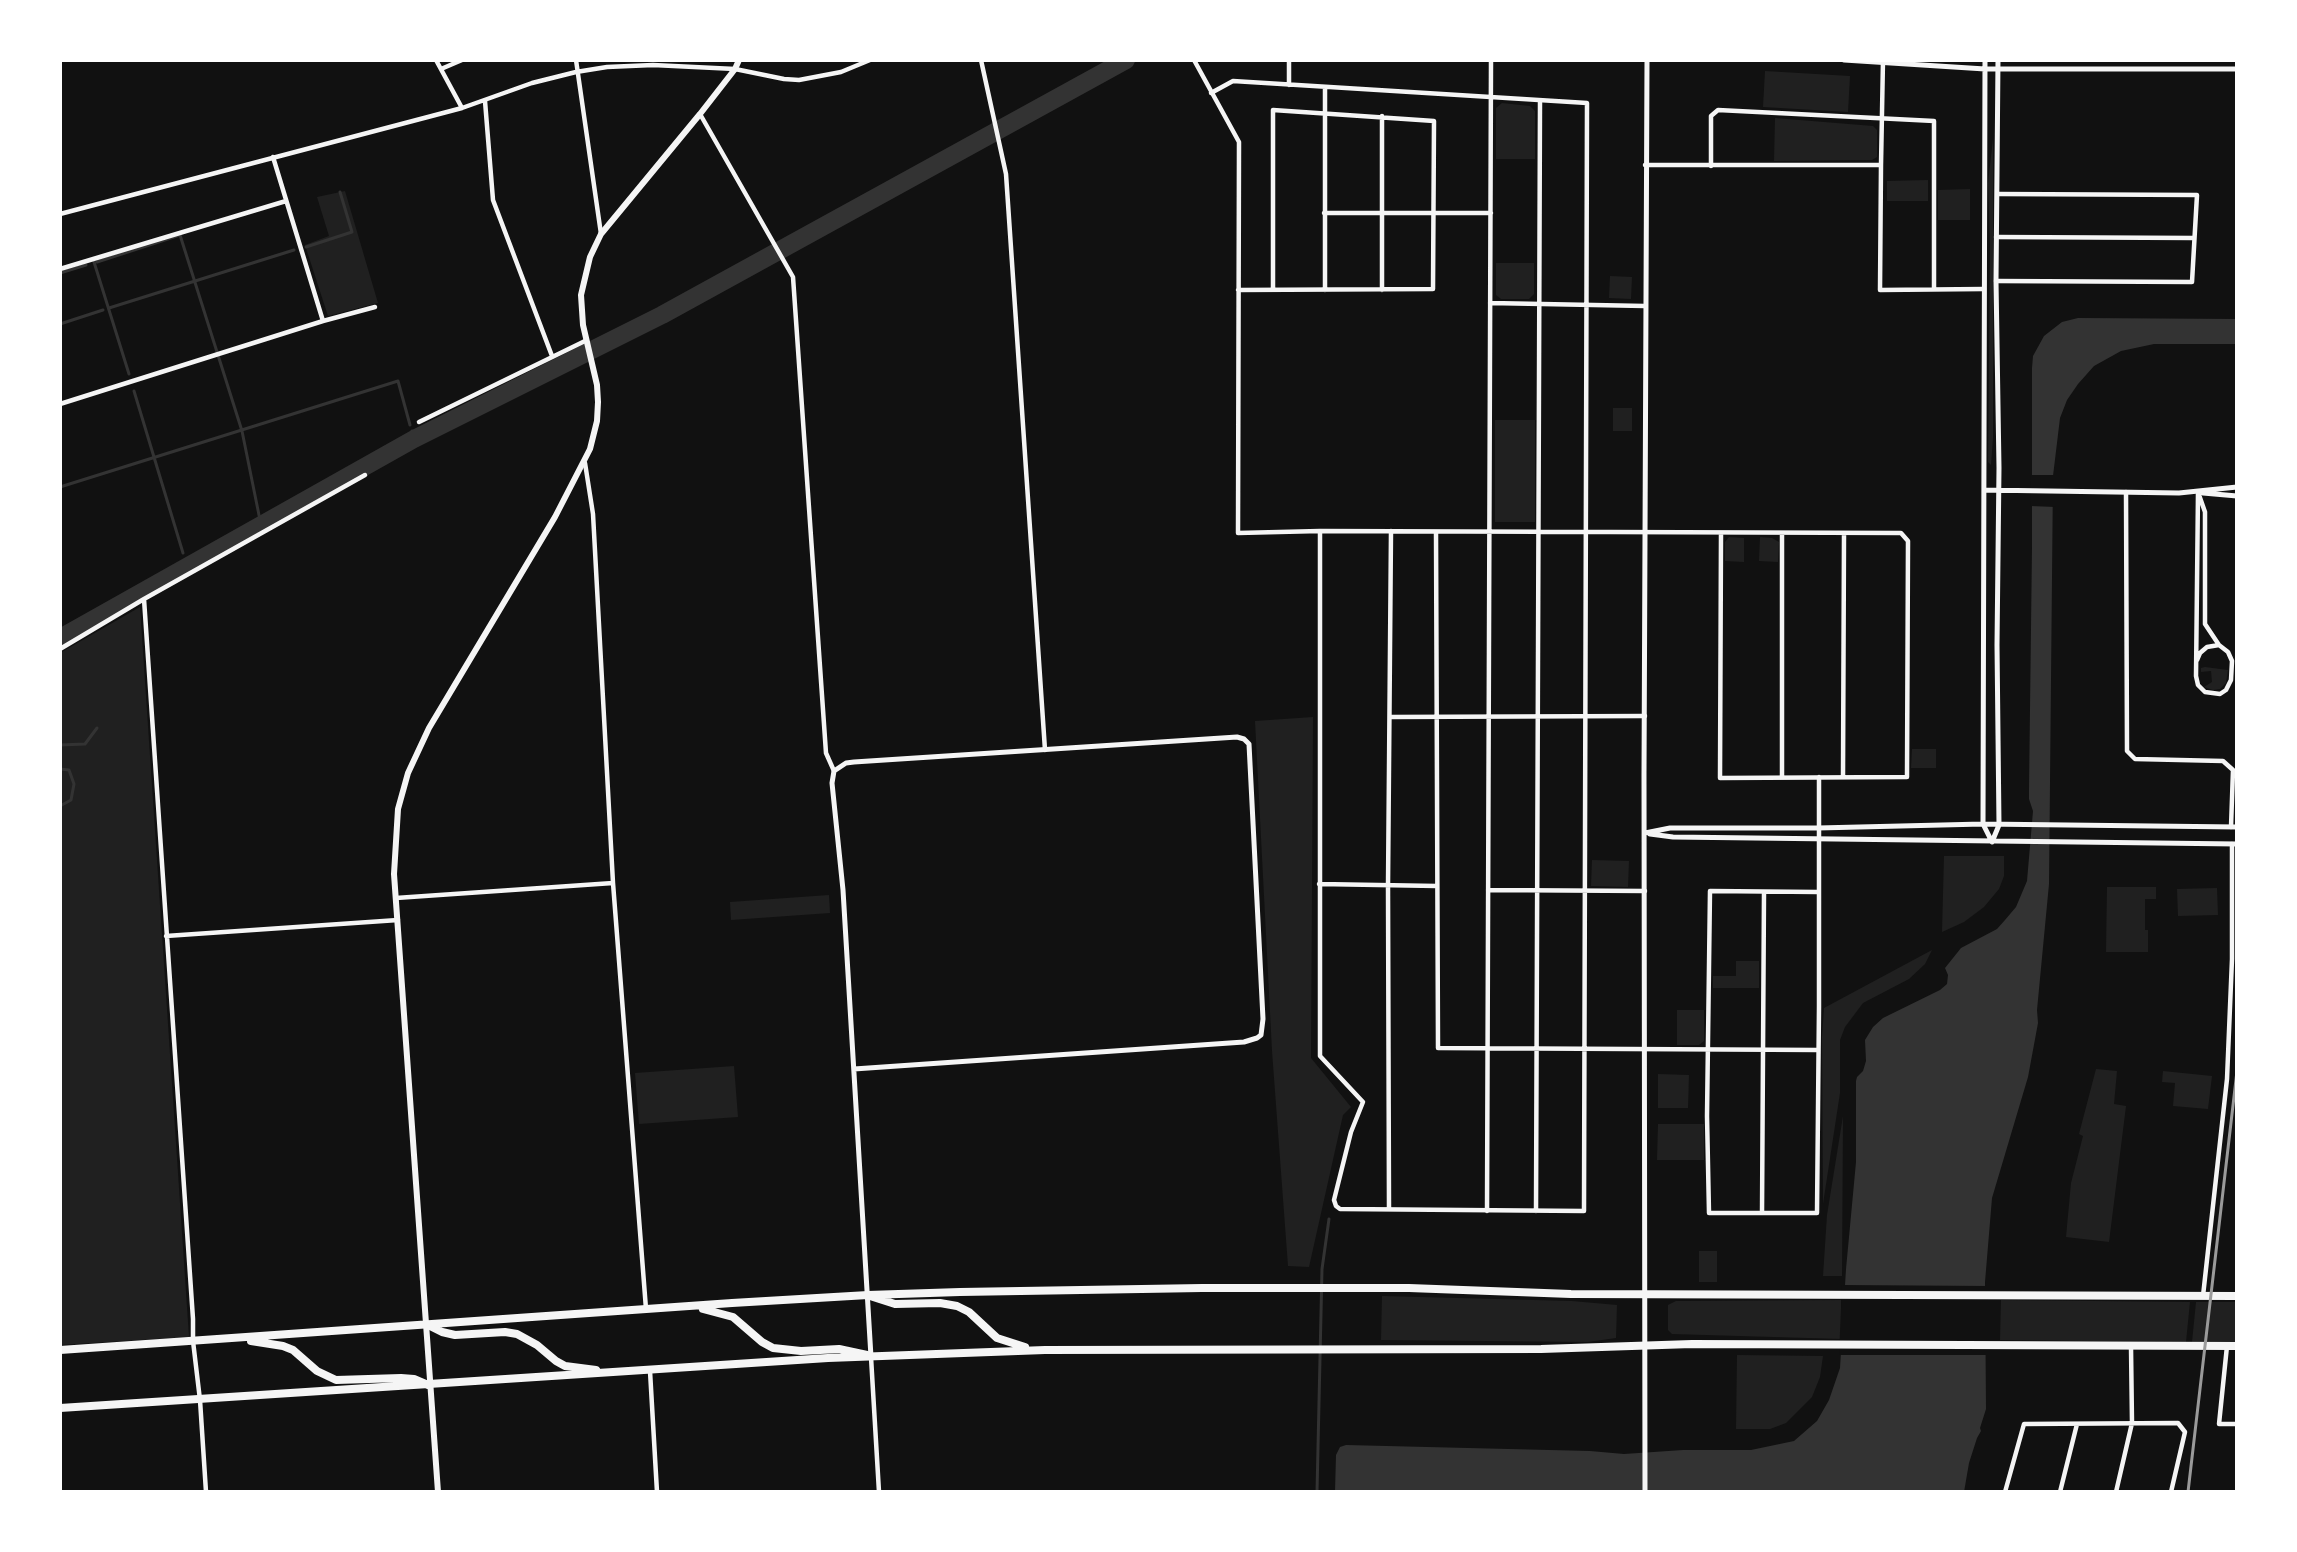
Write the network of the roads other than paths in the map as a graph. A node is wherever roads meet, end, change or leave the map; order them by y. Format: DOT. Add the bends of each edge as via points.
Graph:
graph roads {
  1 [pos="436,60"];
  2 [pos="462,60"];
  3 [pos="576,60"];
  4 [pos="739,60"];
  5 [pos="870,60"];
  6 [pos="981,60"];
  7 [pos="1194,60"];
  8 [pos="1289,60"];
  9 [pos="1491,60"];
  10 [pos="1647,60"];
  11 [pos="1844,60"];
  12 [pos="1985,60"];
  13 [pos="1998,60"];
  14 [pos="1883,61"];
  15 [pos="630,63"];
  16 [pos="441,69"];
  17 [pos="735,69"];
  18 [pos="1984,69"];
  19 [pos="1997,69"];
  20 [pos="2237,69"];
  21 [pos="576,72"];
  22 [pos="1289,85"];
  23 [pos="1325,87"];
  24 [pos="1211,93"];
  25 [pos="1491,97"];
  26 [pos="1540,100"];
  27 [pos="485,101"];
  28 [pos="462,108"];
  29 [pos="1324,112"];
  30 [pos="700,114"];
  31 [pos="1382,116"];
  32 [pos="1880,120"];
  33 [pos="273,157"];
  34 [pos="1645,165"];
  35 [pos="1881,165"];
  36 [pos="1711,166"];
  37 [pos="1998,194"];
  38 [pos="286,201"];
  39 [pos="1324,213"];
  40 [pos="1381,213"];
  41 [pos="1433,213"];
  42 [pos="1491,213"];
  43 [pos="60,214"];
  44 [pos="601,234"];
  45 [pos="1996,237"];
  46 [pos="2194,238"];
  47 [pos="60,269"];
  48 [pos="1996,281"];
  49 [pos="1934,289"];
  50 [pos="1984,289"];
  51 [pos="1238,290"];
  52 [pos="1273,290"];
  53 [pos="1325,290"];
  54 [pos="1382,290"];
  55 [pos="1490,303"];
  56 [pos="1540,304"];
  57 [pos="1587,306"];
  58 [pos="1645,306"];
  59 [pos="375,307"];
  60 [pos="323,321"];
  61 [pos="586,343"];
  62 [pos="552,356"];
  63 [pos="60,404"];
  64 [pos="419,422"];
  65 [pos="585,463"];
  66 [pos="365,475"];
  67 [pos="2237,487"];
  68 [pos="1984,490"];
  69 [pos="1999,490"];
  70 [pos="2126,492"];
  71 [pos="2198,492"];
  72 [pos="2237,496"];
  73 [pos="1320,531"];
  74 [pos="1391,531"];
  75 [pos="1436,532"];
  76 [pos="1586,532"];
  77 [pos="1646,532"];
  78 [pos="1490,533"];
  79 [pos="1539,533"];
  80 [pos="1721,533"];
  81 [pos="1782,534"];
  82 [pos="1844,534"];
  83 [pos="144,599"];
  84 [pos="2219,645"];
  85 [pos="60,649"];
  86 [pos="2195,662"];
  87 [pos="1645,716"];
  88 [pos="1390,717"];
  89 [pos="1437,717"];
  90 [pos="1489,717"];
  91 [pos="1537,717"];
  92 [pos="1586,717"];
  93 [pos="1045,750"];
  94 [pos="834,771"];
  95 [pos="1843,776"];
  96 [pos="1782,777"];
  97 [pos="1818,777"];
  98 [pos="1983,824"];
  99 [pos="1999,825"];
  100 [pos="2234,827"];
  101 [pos="1818,828"];
  102 [pos="1646,833"];
  103 [pos="1818,839"];
  104 [pos="1992,842"];
  105 [pos="2235,844"];
  106 [pos="613,883"];
  107 [pos="1319,884"];
  108 [pos="1388,886"];
  109 [pos="1437,886"];
  110 [pos="1488,890"];
  111 [pos="1538,891"];
  112 [pos="1645,891"];
  113 [pos="1584,892"];
  114 [pos="1764,892"];
  115 [pos="1818,892"];
  116 [pos="396,898"];
  117 [pos="398,920"];
  118 [pos="166,936"];
  119 [pos="1489,1049"];
  120 [pos="1538,1049"];
  121 [pos="1584,1050"];
  122 [pos="1644,1050"];
  123 [pos="1764,1050"];
  124 [pos="1818,1050"];
  125 [pos="1708,1051"];
  126 [pos="854,1069"];
  127 [pos="1389,1209"];
  128 [pos="1486,1211"];
  129 [pos="1536,1211"];
  130 [pos="1762,1213"];
  131 [pos="1644,1294"];
  132 [pos="868,1295"];
  133 [pos="2204,1296"];
  134 [pos="2237,1296"];
  135 [pos="688,1307"];
  136 [pos="646,1309"];
  137 [pos="426,1324"];
  138 [pos="238,1339"];
  139 [pos="193,1341"];
  140 [pos="1645,1345"];
  141 [pos="2228,1346"];
  142 [pos="2237,1346"];
  143 [pos="2131,1347"];
  144 [pos="60,1350"];
  145 [pos="1045,1350"];
  146 [pos="871,1357"];
  147 [pos="650,1371"];
  148 [pos="615,1372"];
  149 [pos="431,1386"];
  150 [pos="200,1400"];
  151 [pos="60,1408"];
  152 [pos="2132,1423"];
  153 [pos="2077,1424"];
  154 [pos="2237,1424"];
  155 [pos="206,1492"];
  156 [pos="438,1492"];
  157 [pos="657,1492"];
  158 [pos="879,1492"];
  159 [pos="1645,1492"];
  160 [pos="2005,1492"];
  161 [pos="2060,1492"];
  162 [pos="2115,1492"];
  163 [pos="2171,1492"];
  1 -- 16 [label="street"];
  2 -- 16 [label="street"];
  3 -- 21 [label="street"];
  4 -- 17 [label="main road"];
  5 -- 17 [label="street" via="841,72 799,80"];
  6 -- 93 [label="street" via="1006,174"];
  7 -- 24 [label="street"];
  8 -- 22 [label="street"];
  9 -- 25 [label="street"];
  10 -- 34 [label="street"];
  11 -- 14 [label="street"];
  12 -- 18 [label="street"];
  13 -- 19 [label="street"];
  14 -- 18 [label="street"];
  14 -- 32 [label="street"];
  15 -- 17 [label="street"];
  15 -- 21 [label="street"];
  16 -- 28 [label="street"];
  17 -- 30 [label="main road"];
  18 -- 19 [label="street"];
  18 -- 50 [label="street"];
  19 -- 20 [label="street"];
  19 -- 37 [label="street"];
  21 -- 27 [label="street"];
  21 -- 44 [label="street"];
  22 -- 23 [label="street"];
  22 -- 24 [label="street" via="1233,81"];
  23 -- 25 [label="street"];
  23 -- 29 [label="street"];
  24 -- 51 [label="street" via="1239,142"];
  25 -- 26 [label="street"];
  25 -- 42 [label="street"];
  26 -- 56 [label="street"];
  26 -- 57 [label="street" via="1587,103"];
  27 -- 28 [label="street"];
  27 -- 62 [label="street" via="493,200"];
  28 -- 33 [label="street"];
  29 -- 31 [label="street"];
  29 -- 39 [label="street"];
  29 -- 52 [label="street" via="1273,110"];
  30 -- 44 [label="main road"];
  30 -- 94 [label="street" via="793,277 826,753"];
  31 -- 40 [label="street"];
  31 -- 41 [label="street" via="1434,121"];
  32 -- 35 [label="street"];
  32 -- 36 [label="street" via="1718,110 1711,116"];
  32 -- 49 [label="street" via="1934,121"];
  33 -- 38 [label="street"];
  33 -- 43 [label="street"];
  34 -- 36 [label="street"];
  34 -- 58 [label="street"];
  35 -- 36 [label="street"];
  35 -- 49 [label="street" via="1880,290"];
  37 -- 45 [label="street"];
  37 -- 46 [label="street" via="2197,195"];
  38 -- 47 [label="street"];
  38 -- 60 [label="street"];
  39 -- 40 [label="street"];
  39 -- 53 [label="street"];
  40 -- 41 [label="street"];
  40 -- 54 [label="street"];
  41 -- 42 [label="street"];
  41 -- 54 [label="street" via="1432,289"];
  42 -- 55 [label="street"];
  44 -- 61 [label="main road" via="590,257 581,295"];
  45 -- 46 [label="street"];
  45 -- 48 [label="street"];
  46 -- 48 [label="street" via="2192,282"];
  48 -- 69 [label="street"];
  49 -- 50 [label="street"];
  50 -- 68 [label="street"];
  51 -- 52 [label="street"];
  51 -- 73 [label="street" via="1238,532"];
  52 -- 53 [label="street"];
  53 -- 54 [label="street"];
  55 -- 56 [label="street"];
  55 -- 78 [label="street"];
  56 -- 57 [label="street"];
  56 -- 79 [label="street"];
  57 -- 58 [label="street"];
  57 -- 76 [label="street"];
  58 -- 77 [label="street"];
  59 -- 60 [label="street"];
  60 -- 63 [label="street"];
  61 -- 62 [label="street"];
  61 -- 65 [label="main road" via="597,385 597,421"];
  62 -- 64 [label="street"];
  65 -- 106 [label="street" via="593,514"];
  65 -- 116 [label="main road" via="416,754 398,809"];
  66 -- 83 [label="street"];
  67 -- 71 [label="street"];
  68 -- 69 [label="street"];
  68 -- 98 [label="street"];
  69 -- 70 [label="street"];
  69 -- 99 [label="street"];
  70 -- 71 [label="street"];
  70 -- 100 [label="street" via="2127,751 2135,759 2223,761 2233,770"];
  71 -- 72 [label="street"];
  71 -- 84 [label="street" via="2205,512 2205,624"];
  71 -- 86 [label="street"];
  73 -- 74 [label="street"];
  73 -- 107 [label="street"];
  74 -- 75 [label="street"];
  74 -- 88 [label="street"];
  75 -- 78 [label="street"];
  75 -- 89 [label="street"];
  76 -- 77 [label="street"];
  76 -- 79 [label="street"];
  76 -- 92 [label="street"];
  77 -- 80 [label="street"];
  77 -- 87 [label="street"];
  78 -- 79 [label="street"];
  78 -- 90 [label="street"];
  79 -- 91 [label="street"];
  80 -- 81 [label="street"];
  80 -- 96 [label="street" via="1720,778"];
  81 -- 82 [label="street"];
  81 -- 96 [label="street"];
  82 -- 95 [label="street"];
  82 -- 95 [label="street" via="1901,533 1908,541 1907,777"];
  83 -- 85 [label="street"];
  83 -- 118 [label="street"];
  84 -- 86 [label="street" via="2207,647"];
  84 -- 86 [label="street" via="2232,661 2226,690 2220,694 2205,692 2198,685"];
  87 -- 92 [label="street"];
  87 -- 102 [label="street"];
  88 -- 89 [label="street"];
  88 -- 108 [label="street"];
  89 -- 90 [label="street"];
  89 -- 109 [label="street"];
  90 -- 91 [label="street"];
  90 -- 110 [label="street"];
  91 -- 92 [label="street"];
  91 -- 111 [label="street"];
  92 -- 113 [label="street"];
  93 -- 94 [label="street" via="854,762"];
  93 -- 126 [label="street" via="1237,736 1249,744 1263,1007 1261,1035 1244,1042"];
  94 -- 126 [label="street"];
  95 -- 97 [label="street"];
  96 -- 97 [label="street"];
  97 -- 101 [label="street"];
  98 -- 99 [label="street"];
  98 -- 101 [label="street"];
  98 -- 104 [label="street"];
  99 -- 100 [label="street"];
  99 -- 104 [label="street"];
  101 -- 102 [label="street" via="1670,828"];
  101 -- 103 [label="street"];
  102 -- 103 [label="street" via="1673,837"];
  102 -- 112 [label="street"];
  103 -- 104 [label="street"];
  103 -- 115 [label="street"];
  104 -- 105 [label="street"];
  105 -- 133 [label="street" via="2227,1079"];
  106 -- 116 [label="street"];
  106 -- 136 [label="street"];
  107 -- 108 [label="street"];
  107 -- 127 [label="street" via="1320,1056 1363,1102 1334,1200 1340,1209"];
  108 -- 109 [label="street"];
  108 -- 127 [label="street"];
  109 -- 119 [label="street" via="1438,1048"];
  110 -- 111 [label="street"];
  110 -- 119 [label="street"];
  111 -- 113 [label="street"];
  111 -- 120 [label="street"];
  112 -- 113 [label="street"];
  112 -- 122 [label="street"];
  113 -- 121 [label="street"];
  114 -- 115 [label="street"];
  114 -- 123 [label="street"];
  114 -- 125 [label="street" via="1710,891"];
  115 -- 124 [label="street"];
  116 -- 117 [label="main road"];
  117 -- 118 [label="street"];
  117 -- 137 [label="main road"];
  118 -- 139 [label="street"];
  119 -- 120 [label="street"];
  119 -- 128 [label="street"];
  120 -- 121 [label="street"];
  120 -- 129 [label="street"];
  121 -- 122 [label="street"];
  121 -- 129 [label="street" via="1584,1211"];
  122 -- 125 [label="street"];
  122 -- 131 [label="street"];
  123 -- 124 [label="street"];
  123 -- 125 [label="street"];
  123 -- 130 [label="street"];
  124 -- 130 [label="street" via="1817,1213"];
  125 -- 130 [label="street" via="1709,1213"];
  126 -- 132 [label="street"];
  127 -- 128 [label="street"];
  128 -- 129 [label="street"];
  131 -- 132 [label="highway" via="1316,1288"];
  131 -- 133 [label="highway"];
  131 -- 140 [label="street"];
  132 -- 135 [label="highway"];
  132 -- 145 [label="highway" via="895,1304 957,1306 997,1338"];
  132 -- 146 [label="street"];
  133 -- 134 [label="highway"];
  135 -- 136 [label="highway"];
  135 -- 146 [label="highway" via="733,1317 773,1348 840,1349"];
  136 -- 137 [label="highway"];
  137 -- 138 [label="highway"];
  137 -- 148 [label="highway" via="455,1335 517,1334 565,1366"];
  137 -- 149 [label="main road"];
  138 -- 139 [label="highway"];
  138 -- 149 [label="highway" via="283,1346 336,1380 401,1378"];
  139 -- 144 [label="highway"];
  139 -- 150 [label="street"];
  140 -- 143 [label="highway"];
  140 -- 145 [label="highway" via="1541,1349"];
  140 -- 159 [label="street"];
  141 -- 142 [label="highway"];
  141 -- 143 [label="highway"];
  141 -- 154 [label="street" via="2219,1424"];
  143 -- 152 [label="street"];
  145 -- 146 [label="highway"];
  146 -- 147 [label="highway"];
  146 -- 158 [label="street"];
  147 -- 148 [label="highway"];
  147 -- 157 [label="street"];
  148 -- 149 [label="highway"];
  149 -- 150 [label="highway"];
  149 -- 156 [label="main road"];
  150 -- 151 [label="highway"];
  150 -- 155 [label="street"];
  152 -- 153 [label="street"];
  152 -- 162 [label="street"];
  152 -- 163 [label="street" via="2178,1423 2185,1432"];
  153 -- 160 [label="street" via="2024,1424"];
  153 -- 161 [label="street"];
}
